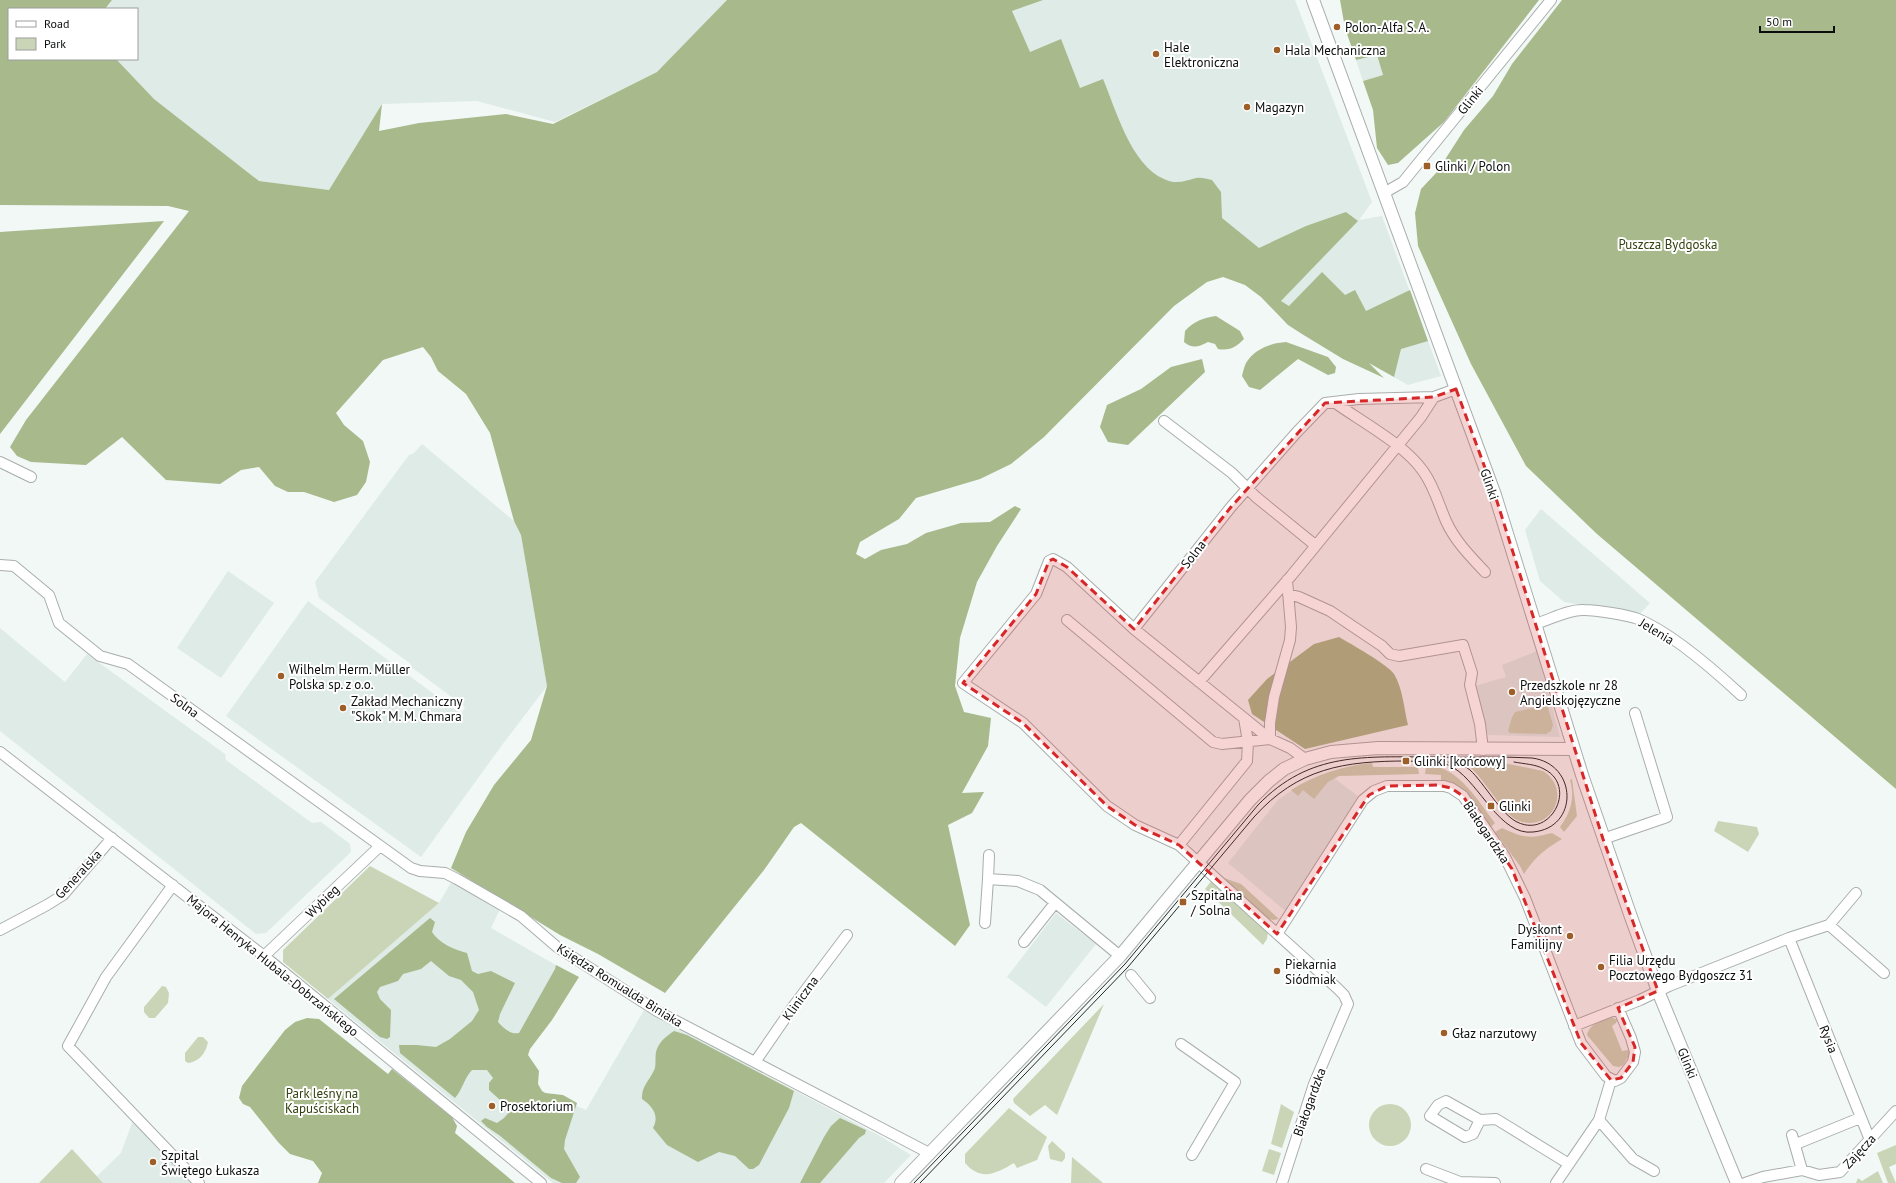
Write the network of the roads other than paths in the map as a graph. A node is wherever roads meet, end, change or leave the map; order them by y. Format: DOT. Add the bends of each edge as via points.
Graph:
graph roads {
  1 [pos="1313,0"];
  2 [pos="1551,0"];
  3 [pos="1384,193"];
  4 [pos="1456,389"];
  5 [pos="1434,397"];
  6 [pos="1334,402"];
  7 [pos="1164,420"];
  8 [pos="1398,446"];
  9 [pos="0,462"];
  10 [pos="31,476"];
  11 [pos="1247,488"];
  12 [pos="1315,544"];
  13 [pos="0,565"];
  14 [pos="1485,572"];
  15 [pos="1287,580"];
  16 [pos="1288,594"];
  17 [pos="1066,620"];
  18 [pos="1535,624"];
  19 [pos="1134,629"];
  20 [pos="1199,682"];
  21 [pos="1741,695"];
  22 [pos="1635,713"];
  23 [pos="1244,718"];
  24 [pos="1270,739"];
  25 [pos="1248,742"];
  26 [pos="1574,748"];
  27 [pos="1483,750"];
  28 [pos="0,752"];
  29 [pos="1305,759"];
  30 [pos="112,838"];
  31 [pos="1603,839"];
  32 [pos="1179,845"];
  33 [pos="380,846"];
  34 [pos="989,855"];
  35 [pos="1198,862"];
  36 [pos="988,879"];
  37 [pos="173,885"];
  38 [pos="1856,893"];
  39 [pos="1055,904"];
  40 [pos="985,923"];
  41 [pos="1828,925"];
  42 [pos="0,930"];
  43 [pos="1277,934"];
  44 [pos="847,935"];
  45 [pos="1788,938"];
  46 [pos="1024,942"];
  47 [pos="264,956"];
  48 [pos="1120,956"];
  49 [pos="1884,973"];
  50 [pos="1131,975"];
  51 [pos="1658,991"];
  52 [pos="1150,998"];
  53 [pos="1618,1008"];
  54 [pos="1574,1026"];
  55 [pos="1181,1044"];
  56 [pos="755,1062"];
  57 [pos="1611,1080"];
  58 [pos="1896,1111"];
  59 [pos="1860,1118"];
  60 [pos="1480,1120"];
  61 [pos="1599,1120"];
  62 [pos="1870,1140"];
  63 [pos="929,1154"];
  64 [pos="1192,1155"];
  65 [pos="1569,1164"];
  66 [pos="1426,1169"];
  67 [pos="1802,1170"];
  68 [pos="1654,1171"];
  69 [pos="199,1183"];
  70 [pos="541,1183"];
  71 [pos="901,1183"];
  72 [pos="1282,1183"];
  73 [pos="1495,1183"];
  74 [pos="1556,1183"];
  75 [pos="1737,1183"];
  76 [pos="1745,1183"];
  1 -- 3 [label="street, Glinki"];
  2 -- 3 [label="street, Glinki" via="1403,182"];
  3 -- 4 [label="street, Glinki"];
  4 -- 5 [label="street, Solna"];
  4 -- 18 [label="street, Glinki" via="1495,495"];
  5 -- 6 [label="street, Solna"];
  5 -- 8 [label="street"];
  6 -- 8 [label="street"];
  6 -- 11 [label="street, Solna" via="1326,403 1310,418"];
  7 -- 11 [label="street" via="1232,473"];
  8 -- 12 [label="street"];
  8 -- 14 [label="street" via="1424,472 1459,544"];
  9 -- 10 [label="street"];
  11 -- 12 [label="street"];
  11 -- 19 [label="street, Solna"];
  12 -- 15 [label="street"];
  13 -- 33 [label="street, Solna" via="14,566 49,595 59,622 100,656 128,664"];
  15 -- 16 [label="street"];
  15 -- 20 [label="street"];
  16 -- 24 [label="street" via="1290,640 1274,697"];
  16 -- 27 [label="street" via="1330,611 1390,654 1399,656 1463,645 1472,673 1470,685 1480,724"];
  17 -- 25 [label="street" via="1213,742"];
  18 -- 21 [label="street, Jelenia" via="1584,610 1636,618 1661,631"];
  18 -- 26 [label="street, Glinki"];
  19 -- 20 [label="street"];
  19 -- 32 [label="street, Białogardzka" via="1067,567 1053,559 1049,561 1036,594 963,682 1023,723 1107,806 1135,825"];
  20 -- 23 [label="street"];
  22 -- 31 [label="street" via="1667,816"];
  23 -- 24 [label="street"];
  23 -- 25 [label="street"];
  24 -- 25 [label="street"];
  24 -- 29 [label="street" via="1290,748"];
  25 -- 32 [label="street" via="1247,761"];
  26 -- 27 [label="street"];
  26 -- 31 [label="street, Glinki"];
  27 -- 29 [label="street" via="1378,748 1331,752"];
  28 -- 30 [label="street, Majora Henryka Hubala-Dobrzańskiego"];
  29 -- 35 [label="street" via="1284,769 1269,781"];
  30 -- 37 [label="street, Majora Henryka Hubala-Dobrzańskiego"];
  30 -- 42 [label="street, Generalska" via="63,895"];
  31 -- 51 [label="street, Glinki"];
  32 -- 35 [label="street, Białogardzka"];
  33 -- 47 [label="street, Wybieg"];
  33 -- 56 [label="street, Księdza Romualda Biniaka" via="411,868 445,873 457,879 521,916 557,947 657,1011"];
  34 -- 36 [label="street"];
  35 -- 43 [label="street, Białogardzka"];
  35 -- 48 [label="street"];
  36 -- 39 [label="street" via="1018,881 1031,885"];
  36 -- 40 [label="street"];
  37 -- 47 [label="street, Majora Henryka Hubala-Dobrzańskiego"];
  37 -- 69 [label="street" via="106,978 68,1046"];
  38 -- 41 [label="street"];
  39 -- 46 [label="street"];
  39 -- 48 [label="street"];
  41 -- 45 [label="street"];
  41 -- 49 [label="street"];
  43 -- 54 [label="street, Białogardzka" via="1363,800 1387,786 1437,785 1451,788 1463,796 1512,869"];
  43 -- 72 [label="street, Białogardzka" via="1340,992 1348,1004 1314,1084"];
  44 -- 56 [label="street, Kliniczna"];
  45 -- 51 [label="street"];
  45 -- 59 [label="street, Rysia"];
  47 -- 70 [label="street, Majora Henryka Hubala-Dobrzańskiego"];
  48 -- 63 [label="street"];
  50 -- 52 [label="street"];
  51 -- 53 [label="street"];
  51 -- 75 [label="street, Glinki"];
  53 -- 54 [label="street"];
  53 -- 57 [label="street" via="1635,1047 1635,1056 1621,1078"];
  54 -- 57 [label="street, Białogardzka" via="1581,1043"];
  55 -- 64 [label="street" via="1235,1082"];
  56 -- 63 [label="street, Księdza Romualda Biniaka"];
  57 -- 61 [label="street"];
  58 -- 62 [label="street, Zajęcza"];
  59 -- 62 [label="street, Rysia"];
  59 -- 67 [label="street" via="1794,1139"];
  60 -- 60 [label="street" via="1473,1134 1465,1137 1430,1116 1438,1105 1446,1101"];
  60 -- 65 [label="street" via="1496,1119"];
  61 -- 65 [label="street"];
  61 -- 68 [label="street" via="1633,1159"];
  62 -- 67 [label="street, Zajęcza" via="1840,1172 1819,1176"];
  63 -- 71 [label="street"];
  65 -- 74 [label="street"];
  66 -- 73 [label="street" via="1460,1182"];
  67 -- 76 [label="street, Zajęcza"];
}
